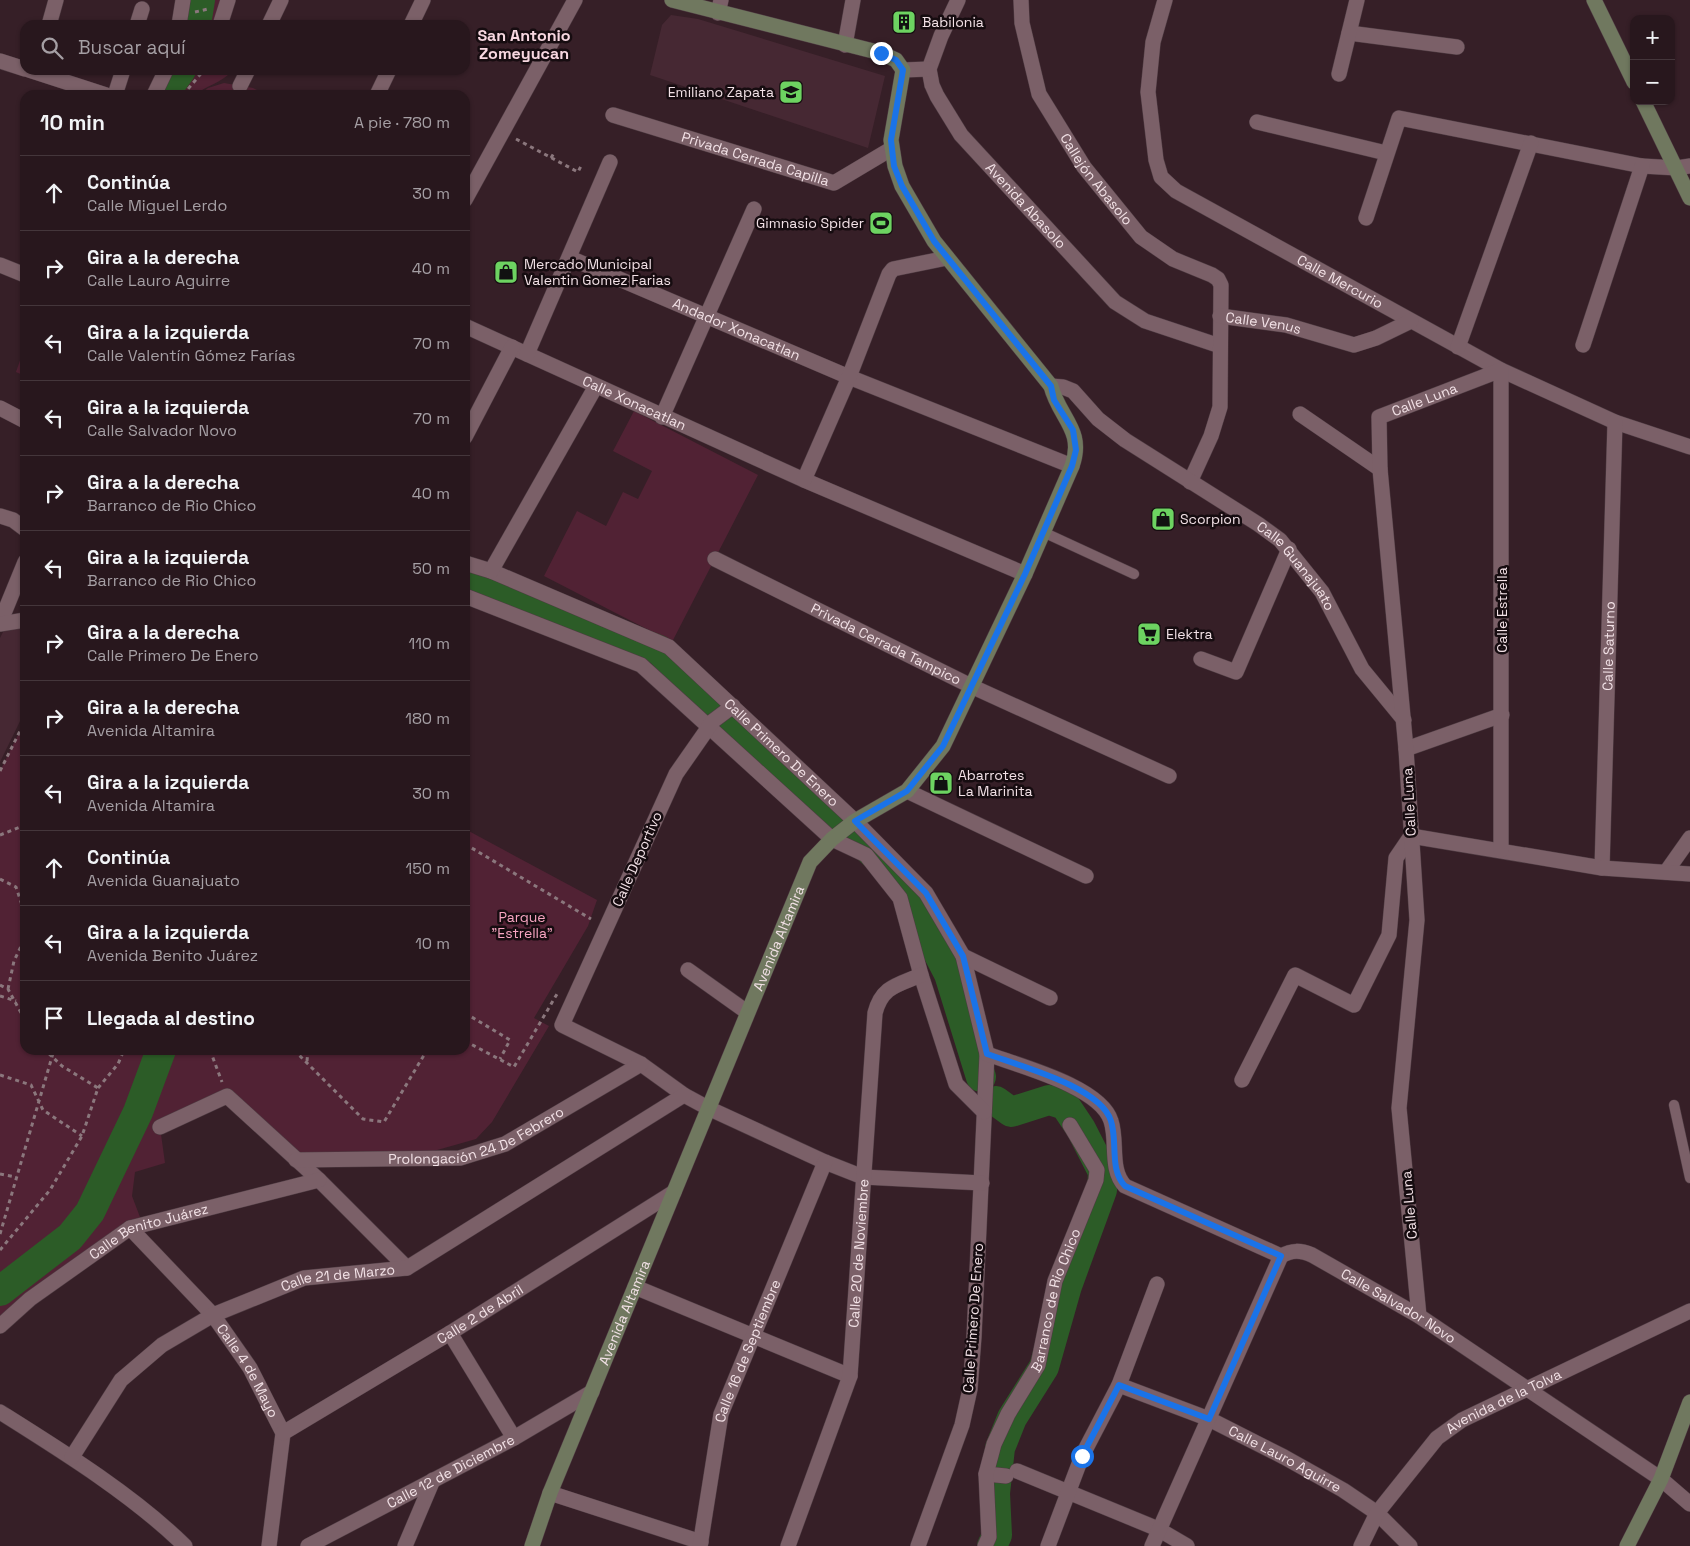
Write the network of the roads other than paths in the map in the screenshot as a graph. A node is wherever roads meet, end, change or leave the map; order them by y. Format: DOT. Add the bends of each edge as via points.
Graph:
graph roads {
  1 [pos="56,0"];
  2 [pos="183,0"];
  3 [pos="228,0"];
  4 [pos="281,0"];
  5 [pos="423,0"];
  6 [pos="575,0"];
  7 [pos="672,0"];
  8 [pos="853,0"];
  9 [pos="958,0"];
  10 [pos="1021,0"];
  11 [pos="1165,0"];
  12 [pos="1357,0"];
  13 [pos="1594,0"];
  14 [pos="719,6"];
  15 [pos="142,10"];
  16 [pos="50,20"];
  17 [pos="139,20"];
  18 [pos="180,20"];
  19 [pos="222,20"];
  20 [pos="271,20"];
  21 [pos="413,20"];
  22 [pos="1349,33"];
  23 [pos="845,45"];
  24 [pos="1457,47"];
  25 [pos="0,61"];
  26 [pos="20,67"];
  27 [pos="929,69"];
  28 [pos="903,70"];
  29 [pos="1339,74"];
  30 [pos="1630,74"];
  31 [pos="46,75"];
  32 [pos="121,75"];
  33 [pos="164,75"];
  34 [pos="246,75"];
  35 [pos="387,75"];
  36 [pos="240,86"];
  37 [pos="91,90"];
  38 [pos="117,90"];
  39 [pos="156,90"];
  40 [pos="379,90"];
  41 [pos="1645,105"];
  42 [pos="612,116"];
  43 [pos="1257,122"];
  44 [pos="1530,143"];
  45 [pos="891,149"];
  46 [pos="1386,153"];
  47 [pos="610,162"];
  48 [pos="1642,166"];
  49 [pos="1683,167"];
  50 [pos="470,191"];
  51 [pos="1690,198"];
  52 [pos="754,209"];
  53 [pos="1366,218"];
  54 [pos="570,258"];
  55 [pos="948,258"];
  56 [pos="0,265"];
  57 [pos="20,273"];
  58 [pos="1220,316"];
  59 [pos="706,318"];
  60 [pos="1411,321"];
  61 [pos="470,328"];
  62 [pos="1583,345"];
  63 [pos="1220,346"];
  64 [pos="512,347"];
  65 [pos="1458,348"];
  66 [pos="527,354"];
  67 [pos="1501,370"];
  68 [pos="850,377"];
  69 [pos="596,386"];
  70 [pos="1051,386"];
  71 [pos="0,408"];
  72 [pos="1300,414"];
  73 [pos="662,417"];
  74 [pos="20,418"];
  75 [pos="1615,422"];
  76 [pos="470,427"];
  77 [pos="1690,447"];
  78 [pos="1072,466"];
  79 [pos="1380,469"];
  80 [pos="804,480"];
  81 [pos="1190,482"];
  82 [pos="0,516"];
  83 [pos="20,525"];
  84 [pos="1043,532"];
  85 [pos="1289,549"];
  86 [pos="715,559"];
  87 [pos="470,565"];
  88 [pos="491,571"];
  89 [pos="20,574"];
  90 [pos="1025,574"];
  91 [pos="1134,574"];
  92 [pos="470,598"];
  93 [pos="20,621"];
  94 [pos="0,624"];
  95 [pos="1201,659"];
  96 [pos="972,687"];
  97 [pos="730,707"];
  98 [pos="1502,715"];
  99 [pos="1404,720"];
  100 [pos="711,724"];
  101 [pos="1406,749"];
  102 [pos="1169,776"];
  103 [pos="907,791"];
  104 [pos="855,821"];
  105 [pos="1411,836"];
  106 [pos="1690,838"];
  107 [pos="832,839"];
  108 [pos="1501,850"];
  109 [pos="1602,868"];
  110 [pos="1666,872"];
  111 [pos="1690,874"];
  112 [pos="1086,876"];
  113 [pos="963,956"];
  114 [pos="688,970"];
  115 [pos="921,975"];
  116 [pos="1050,998"];
  117 [pos="747,1012"];
  118 [pos="987,1054"];
  119 [pos="640,1064"];
  120 [pos="1242,1080"];
  121 [pos="684,1094"];
  122 [pos="1674,1105"];
  123 [pos="708,1108"];
  124 [pos="984,1112"];
  125 [pos="1070,1125"];
  126 [pos="160,1127"];
  127 [pos="296,1160"];
  128 [pos="825,1162"];
  129 [pos="863,1176"];
  130 [pos="1690,1178"];
  131 [pos="319,1180"];
  132 [pos="982,1183"];
  133 [pos="674,1192"];
  134 [pos="130,1228"];
  135 [pos="1281,1256"];
  136 [pos="407,1268"];
  137 [pos="1157,1284"];
  138 [pos="635,1287"];
  139 [pos="1690,1311"];
  140 [pos="213,1315"];
  141 [pos="1419,1316"];
  142 [pos="0,1326"];
  143 [pos="450,1333"];
  144 [pos="751,1337"];
  145 [pos="850,1376"];
  146 [pos="1119,1385"];
  147 [pos="1527,1389"];
  148 [pos="592,1392"];
  149 [pos="1690,1402"];
  150 [pos="0,1412"];
  151 [pos="1209,1419"];
  152 [pos="283,1433"];
  153 [pos="514,1438"];
  154 [pos="72,1457"];
  155 [pos="986,1474"];
  156 [pos="1661,1479"];
  157 [pos="433,1480"];
  158 [pos="1068,1492"];
  159 [pos="550,1494"];
  160 [pos="1690,1504"];
  161 [pos="1376,1513"];
  162 [pos="1158,1529"];
  163 [pos="701,1544"];
  164 [pos="185,1546"];
  165 [pos="269,1546"];
  166 [pos="308,1546"];
  167 [pos="405,1546"];
  168 [pos="532,1546"];
  169 [pos="788,1546"];
  170 [pos="918,1546"];
  171 [pos="985,1546"];
  172 [pos="1048,1546"];
  173 [pos="1152,1546"];
  174 [pos="1187,1546"];
  175 [pos="1361,1546"];
  176 [pos="1410,1546"];
  177 [pos="1627,1546"];
  1 -- 16 [label="street"];
  2 -- 18 [label="street"];
  3 -- 19 [label="street"];
  4 -- 20 [label="street"];
  5 -- 21 [label="street"];
  6 -- 50 [label="street"];
  7 -- 14 [label="street"];
  8 -- 23 [label="street"];
  9 -- 27 [label="street"];
  10 -- 58 [label="street, Callejón Abasolo" via="1022,23 1039,94 1084,167 1147,242 1173,259 1218,279 1221,285"];
  11 -- 60 [label="street, Calle Mercurio" via="1153,42 1148,92 1161,178 1176,191"];
  12 -- 22 [label="street"];
  13 -- 30 [label="street"];
  14 -- 23 [label="street"];
  15 -- 17 [label="street"];
  22 -- 24 [label="street"];
  22 -- 29 [label="street"];
  23 -- 28 [label="street" via="892,57"];
  25 -- 26 [label="street"];
  27 -- 28 [label="street"];
  27 -- 63 [label="street, Avenida Abasolo" via="937,96 961,135 1107,295 1146,321"];
  28 -- 45 [label="street, Avenida Altamira"];
  31 -- 37 [label="street"];
  32 -- 38 [label="street"];
  33 -- 39 [label="street"];
  34 -- 36 [label="street"];
  35 -- 40 [label="street"];
  41 -- 49 [label="street"];
  42 -- 45 [label="street, Privada Cerrada Capilla" via="834,183"];
  43 -- 46 [label="street"];
  44 -- 46 [label="street" via="1399,118"];
  44 -- 48 [label="street"];
  44 -- 65 [label="street"];
  45 -- 55 [label="street, Avenida Altamira" via="897,175 910,202"];
  46 -- 53 [label="street"];
  47 -- 54 [label="street"];
  48 -- 49 [label="street"];
  48 -- 62 [label="street"];
  49 -- 51 [label="street"];
  52 -- 59 [label="street"];
  54 -- 59 [label="street, Andador Xonacatlan"];
  54 -- 66 [label="street"];
  55 -- 68 [label="street" via="893,269"];
  55 -- 70 [label="street, Avenida Altamira"];
  56 -- 57 [label="street"];
  58 -- 60 [label="street, Calle Venus" via="1286,326 1354,345"];
  58 -- 63 [label="street, Calle Venus"];
  59 -- 68 [label="street, Andador Xonacatlan"];
  59 -- 73 [label="street"];
  60 -- 65 [label="street, Calle Mercurio"];
  61 -- 64 [label="street, Calle Xonacatlan"];
  63 -- 81 [label="street, Calle Venus" via="1220,407"];
  64 -- 66 [label="street, Calle Xonacatlan"];
  64 -- 76 [label="street"];
  65 -- 67 [label="street, Calle Mercurio"];
  66 -- 69 [label="street, Calle Xonacatlan"];
  67 -- 75 [label="street, Calle Mercurio"];
  67 -- 79 [label="street, Calle Luna" via="1379,417"];
  67 -- 98 [label="street, Calle Estrella"];
  68 -- 78 [label="street, Andador Xonacatlan"];
  68 -- 80 [label="street"];
  69 -- 73 [label="street, Calle Xonacatlan"];
  69 -- 88 [label="street"];
  70 -- 78 [label="street, Avenida Altamira" via="1054,400 1075,436"];
  70 -- 81 [label="street, Calle Guanajuato" via="1073,391 1110,429"];
  71 -- 74 [label="street"];
  72 -- 79 [label="street"];
  73 -- 80 [label="street, Calle Xonacatlan"];
  75 -- 77 [label="street, Calle Mercurio"];
  75 -- 109 [label="street, Calle Saturno"];
  78 -- 84 [label="street, Avenida Altamira"];
  79 -- 99 [label="street, Calle Luna"];
  80 -- 90 [label="street, Calle Xonacatlan"];
  81 -- 85 [label="street, Calle Guanajuato" via="1265,529"];
  82 -- 83 [label="street"];
  84 -- 90 [label="street, Avenida Altamira"];
  84 -- 91 [label="lane"];
  85 -- 95 [label="street" via="1236,672"];
  85 -- 99 [label="street, Calle Guanajuato" via="1322,592 1362,670"];
  86 -- 96 [label="street, Privada Cerrada Tampico"];
  87 -- 88 [label="street, Calle Primero De Enero"];
  88 -- 97 [label="street, Calle Primero De Enero" via="669,647"];
  89 -- 94 [label="street"];
  90 -- 96 [label="street, Avenida Altamira"];
  92 -- 100 [label="street" via="641,665"];
  93 -- 94 [label="street"];
  96 -- 102 [label="street, Privada Cerrada Tampico"];
  96 -- 103 [label="street, Avenida Altamira" via="943,746"];
  97 -- 100 [label="street, Calle Deportivo"];
  97 -- 104 [label="street, Calle Primero De Enero"];
  98 -- 101 [label="street"];
  98 -- 108 [label="street, Calle Estrella"];
  99 -- 101 [label="street, Calle Luna"];
  100 -- 107 [label="street"];
  100 -- 119 [label="street, Calle Deportivo" via="676,774 562,1026"];
  101 -- 105 [label="street, Calle Luna"];
  103 -- 104 [label="street, Avenida Altamira"];
  103 -- 112 [label="street"];
  104 -- 107 [label="street, Avenida Altamira"];
  104 -- 113 [label="street, Calle Primero De Enero" via="926,893"];
  105 -- 108 [label="street"];
  105 -- 120 [label="street" via="1396,858 1389,935 1354,1004 1295,975"];
  105 -- 141 [label="street, Calle Luna" via="1417,920 1399,1108"];
  106 -- 110 [label="street"];
  107 -- 115 [label="street" via="866,855 900,898"];
  107 -- 117 [label="street, Avenida Altamira" via="810,862"];
  108 -- 109 [label="street"];
  109 -- 110 [label="street"];
  110 -- 111 [label="street"];
  113 -- 116 [label="street"];
  113 -- 118 [label="street, Calle Primero De Enero"];
  114 -- 117 [label="street"];
  115 -- 124 [label="street" via="956,1084"];
  115 -- 129 [label="street, Calle 20 de Noviembre" via="888,989 879,999 875,1013"];
  117 -- 123 [label="street, Avenida Altamira"];
  118 -- 124 [label="street, Calle Primero De Enero"];
  118 -- 135 [label="street" via="1083,1090 1101,1103 1111,1121 1118,1179 1125,1186"];
  119 -- 121 [label="street"];
  119 -- 127 [label="street, Prolongación 24 De Febrero" via="505,1144 460,1158"];
  121 -- 123 [label="street"];
  121 -- 136 [label="street, Calle 21 de Marzo"];
  122 -- 130 [label="lane"];
  123 -- 128 [label="street"];
  123 -- 133 [label="street, Avenida Altamira"];
  124 -- 132 [label="street, Calle Primero De Enero"];
  125 -- 155 [label="street, Barranco de Rio Chico" via="1097,1170 1096,1180 1055,1281 1038,1365 1008,1414 994,1444"];
  126 -- 127 [label="street" via="227,1096"];
  127 -- 131 [label="street"];
  128 -- 129 [label="street"];
  128 -- 144 [label="street, Calle 16 de Septiembre"];
  129 -- 132 [label="street"];
  129 -- 145 [label="street, Calle 20 de Noviembre"];
  131 -- 134 [label="street, Calle Benito Juárez"];
  131 -- 136 [label="street"];
  132 -- 170 [label="street, Calle Primero De Enero" via="970,1389 950,1462"];
  133 -- 138 [label="street, Avenida Altamira"];
  133 -- 143 [label="street, Calle 2 de Abril"];
  134 -- 140 [label="street, Calle 4 de Mayo"];
  134 -- 142 [label="street, Calle Benito Juárez" via="30,1299"];
  135 -- 141 [label="street, Calle Salvador Novo" via="1291,1251 1312,1255"];
  135 -- 151 [label="street"];
  136 -- 140 [label="street, Calle 21 de Marzo" via="304,1278"];
  137 -- 146 [label="street"];
  138 -- 144 [label="street"];
  138 -- 148 [label="street, Avenida Altamira"];
  139 -- 147 [label="street, Avenida de la Tolva"];
  140 -- 152 [label="street, Calle 4 de Mayo" via="250,1368"];
  140 -- 154 [label="street, Calle 21 de Marzo" via="162,1345 121,1380"];
  141 -- 147 [label="street, Calle Salvador Novo"];
  143 -- 152 [label="street, Calle 2 de Abril"];
  143 -- 153 [label="street"];
  144 -- 145 [label="street"];
  144 -- 163 [label="street, Calle 16 de Septiembre" via="721,1414"];
  145 -- 169 [label="street, Calle 20 de Noviembre"];
  146 -- 151 [label="street, Calle Lauro Aguirre"];
  146 -- 158 [label="street" via="1082,1456"];
  147 -- 156 [label="street, Calle Salvador Novo"];
  147 -- 161 [label="street, Avenida de la Tolva" via="1462,1420 1437,1438"];
  148 -- 153 [label="street, Calle 12 de Diciembre"];
  148 -- 159 [label="street, Avenida Altamira"];
  149 -- 156 [label="street"];
  150 -- 154 [label="street"];
  151 -- 161 [label="street, Calle Lauro Aguirre" via="1343,1490"];
  151 -- 162 [label="street"];
  152 -- 165 [label="street, Calle 4 de Mayo"];
  153 -- 157 [label="street, Calle 12 de Diciembre"];
  154 -- 164 [label="street" via="170,1531"];
  155 -- 158 [label="street" via="1011,1473"];
  155 -- 171 [label="street, Barranco de Rio Chico" via="989,1537"];
  156 -- 160 [label="street, Calle Salvador Novo"];
  156 -- 177 [label="street"];
  157 -- 166 [label="street, Calle 12 de Diciembre"];
  157 -- 167 [label="street"];
  158 -- 162 [label="street"];
  158 -- 172 [label="street"];
  159 -- 163 [label="street"];
  159 -- 168 [label="street, Avenida Altamira"];
  161 -- 175 [label="street, Avenida de la Tolva"];
  161 -- 176 [label="street, Calle Lauro Aguirre"];
  162 -- 173 [label="street"];
  162 -- 174 [label="street"];
}
